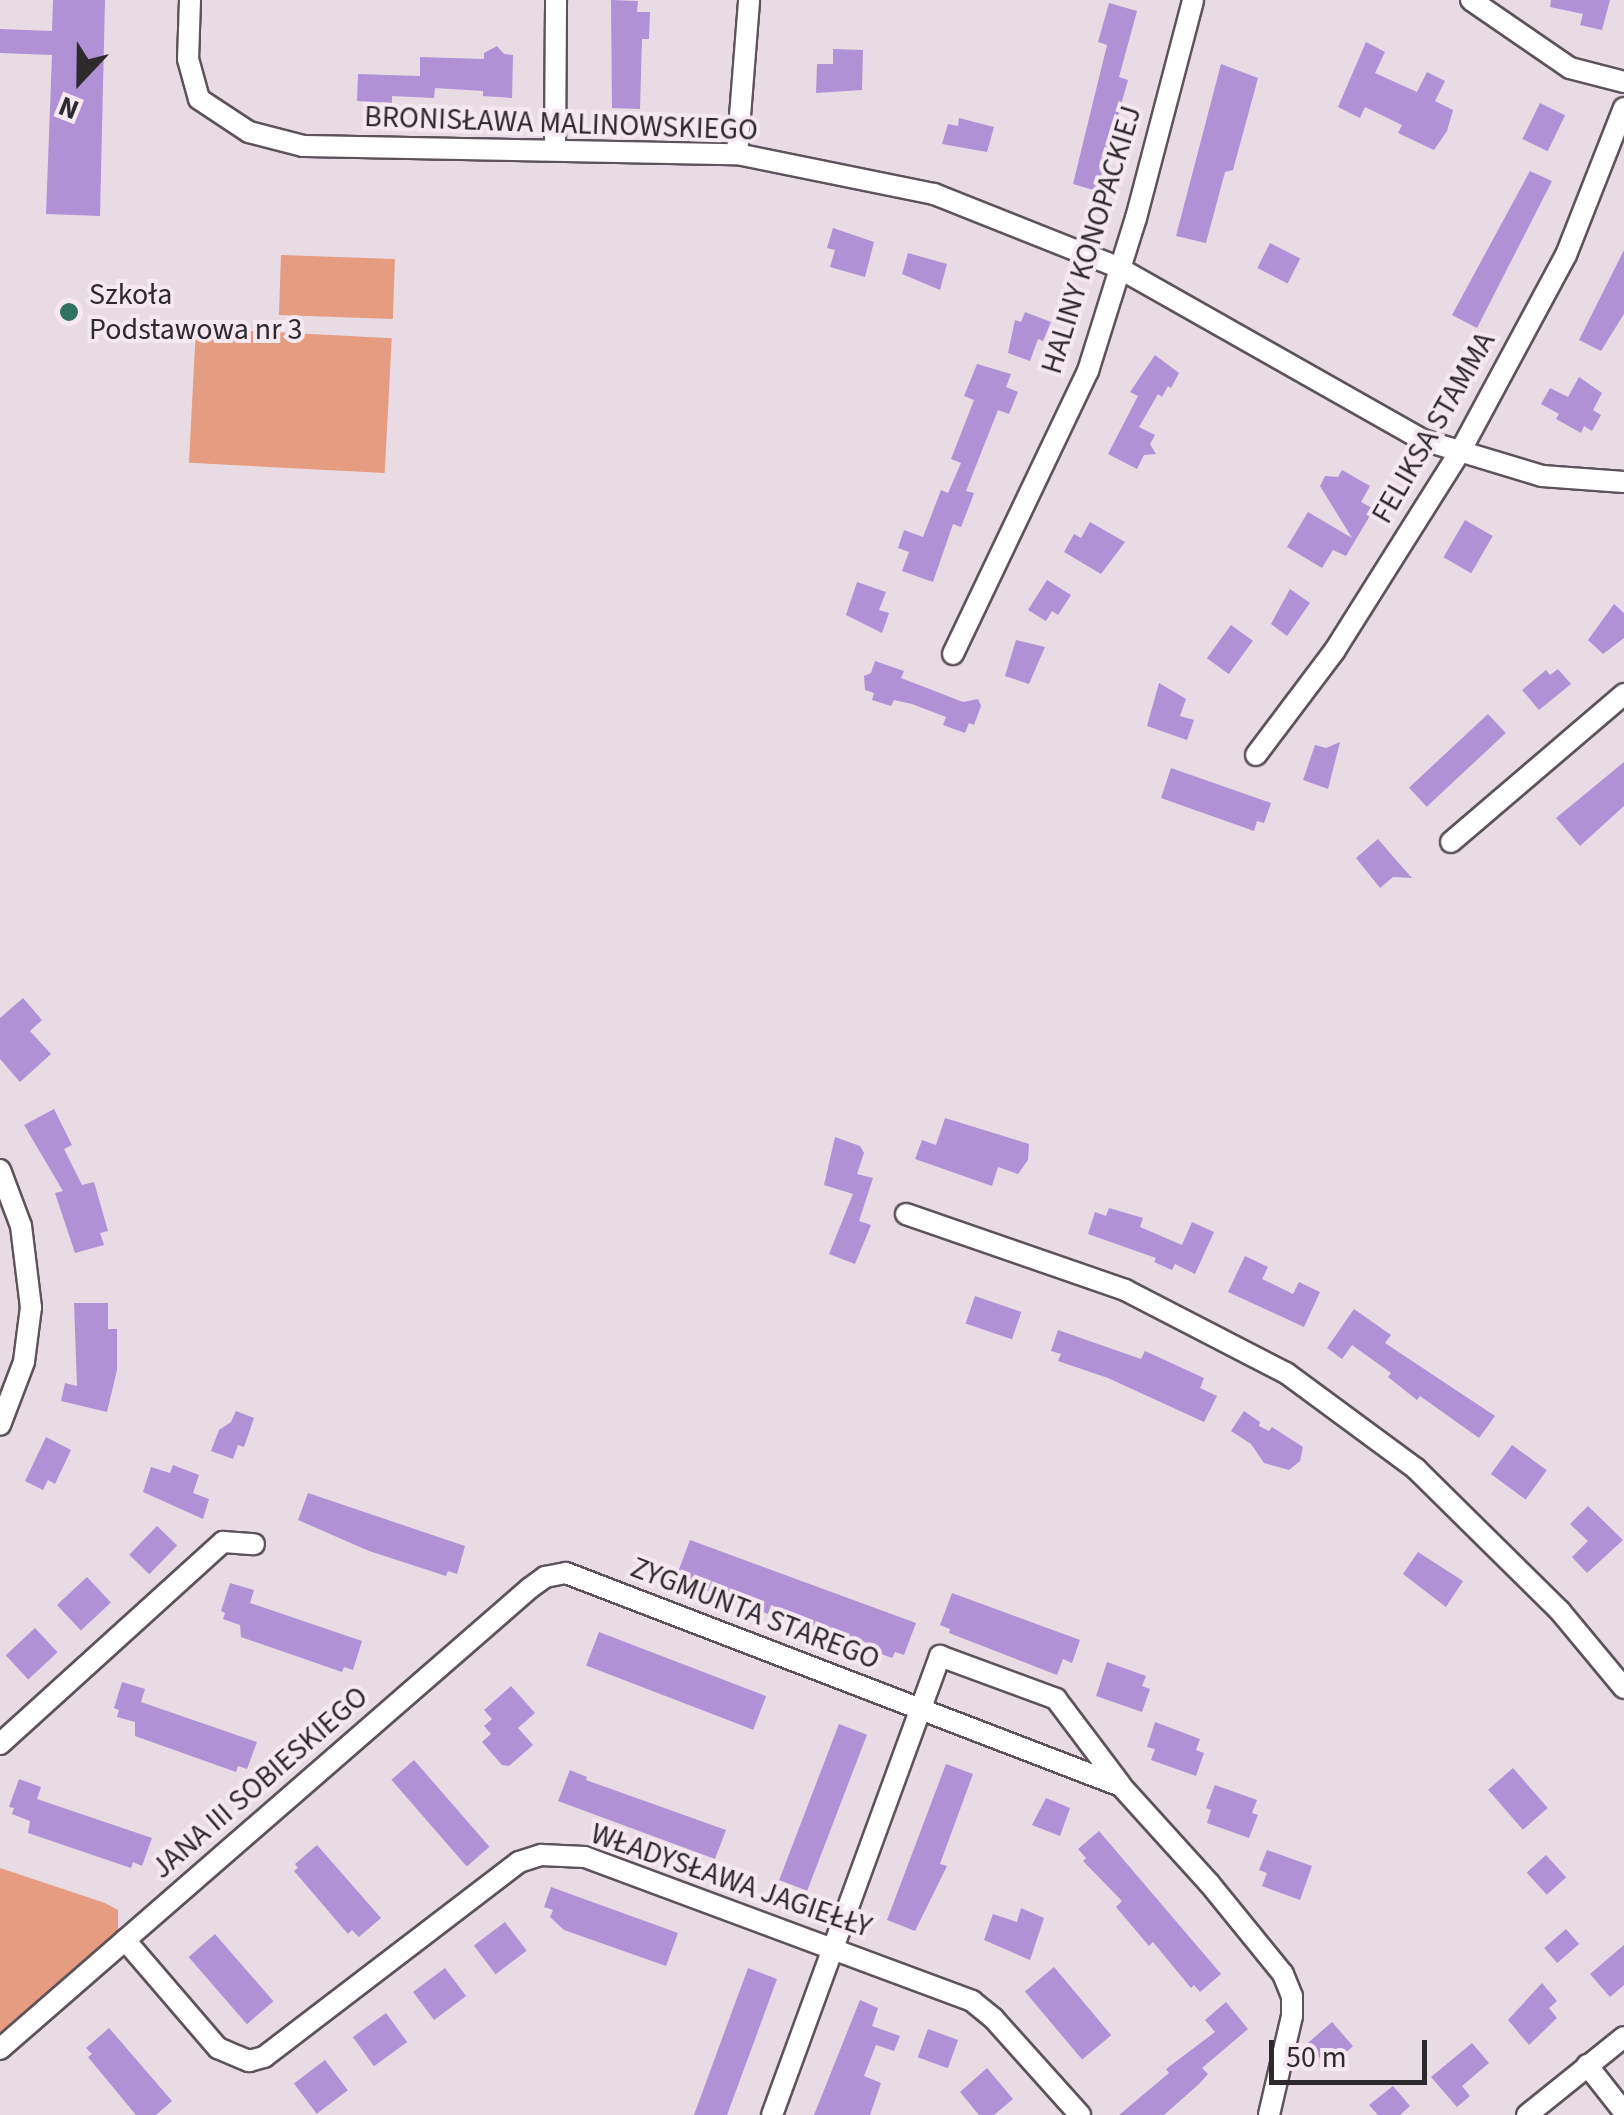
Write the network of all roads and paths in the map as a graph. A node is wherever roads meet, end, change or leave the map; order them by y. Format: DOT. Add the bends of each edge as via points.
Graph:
graph roads {
  1 [pos="190,0"];
  2 [pos="556,0"];
  3 [pos="749,0"];
  4 [pos="1193,0"];
  5 [pos="1471,0"];
  6 [pos="1624,82"];
  7 [pos="1624,108"];
  8 [pos="555,150"];
  9 [pos="737,154"];
  10 [pos="1118,267"];
  11 [pos="1460,450"];
  12 [pos="1624,482"];
  13 [pos="953,654"];
  14 [pos="1624,694"];
  15 [pos="1256,756"];
  16 [pos="1451,842"];
  17 [pos="0,1170"];
  18 [pos="906,1214"];
  19 [pos="0,1425"];
  20 [pos="254,1544"];
  21 [pos="566,1572"];
  22 [pos="1624,1688"];
  23 [pos="922,1712"];
  24 [pos="0,1744"];
  25 [pos="1121,1786"];
  26 [pos="125,1940"];
  27 [pos="836,1949"];
  28 [pos="1624,2037"];
  29 [pos="0,2049"];
  30 [pos="1588,2066"];
  31 [pos="1624,2112"];
  32 [pos="772,2115"];
  33 [pos="1080,2115"];
  34 [pos="1269,2115"];
  35 [pos="1528,2115"];
  1 -- 8 [label="street, BRONISŁAWA MALINOWSKIEGO" via="188,59 199,100 248,132 304,146"];
  2 -- 8 [label="street"];
  3 -- 9 [label="street"];
  4 -- 10 [label="street, HALINY KONOPACKIEJ"];
  5 -- 6 [label="street" via="1570,68"];
  7 -- 11 [label="street, FELIKSA STAMMA" via="1566,255"];
  8 -- 9 [label="street, BRONISŁAWA MALINOWSKIEGO"];
  9 -- 10 [label="street, BRONISŁAWA MALINOWSKIEGO" via="934,194"];
  10 -- 11 [label="street, BRONISŁAWA MALINOWSKIEGO" via="1422,440"];
  10 -- 13 [label="street, HALINY KONOPACKIEJ" via="1088,371"];
  11 -- 12 [label="street, BRONISŁAWA MALINOWSKIEGO" via="1542,476"];
  11 -- 15 [label="street, FELIKSA STAMMA" via="1335,650"];
  14 -- 16 [label="street"];
  17 -- 19 [label="street" via="21,1226 32,1306 24,1362"];
  18 -- 22 [label="street" via="1125,1290 1286,1373 1416,1469 1560,1611"];
  20 -- 24 [label="street" via="223,1542"];
  21 -- 23 [label="street, ZYGMUNTA STAREGO"];
  21 -- 26 [label="street, JANA III SOBIESKIEGO" via="530,1588"];
  23 -- 25 [label="street, ZYGMUNTA STAREGO"];
  23 -- 25 [label="street, ZYGMUNTA STAREGO" via="940,1656 973,1668 1056,1700"];
  23 -- 27 [label="street"];
  25 -- 34 [label="street, ZYGMUNTA STAREGO" via="1283,1974 1292,2016"];
  26 -- 27 [label="street, WŁADYSŁAWA JAGIEŁŁY" via="218,2048 249,2061 264,2057 519,1862 541,1856 586,1857"];
  26 -- 29 [label="street, JANA III SOBIESKIEGO"];
  27 -- 32 [label="street"];
  27 -- 33 [label="street, WŁADYSŁAWA JAGIEŁŁY" via="972,2001"];
  28 -- 30 [label="street"];
  30 -- 31 [label="street"];
  30 -- 35 [label="street"];
}
